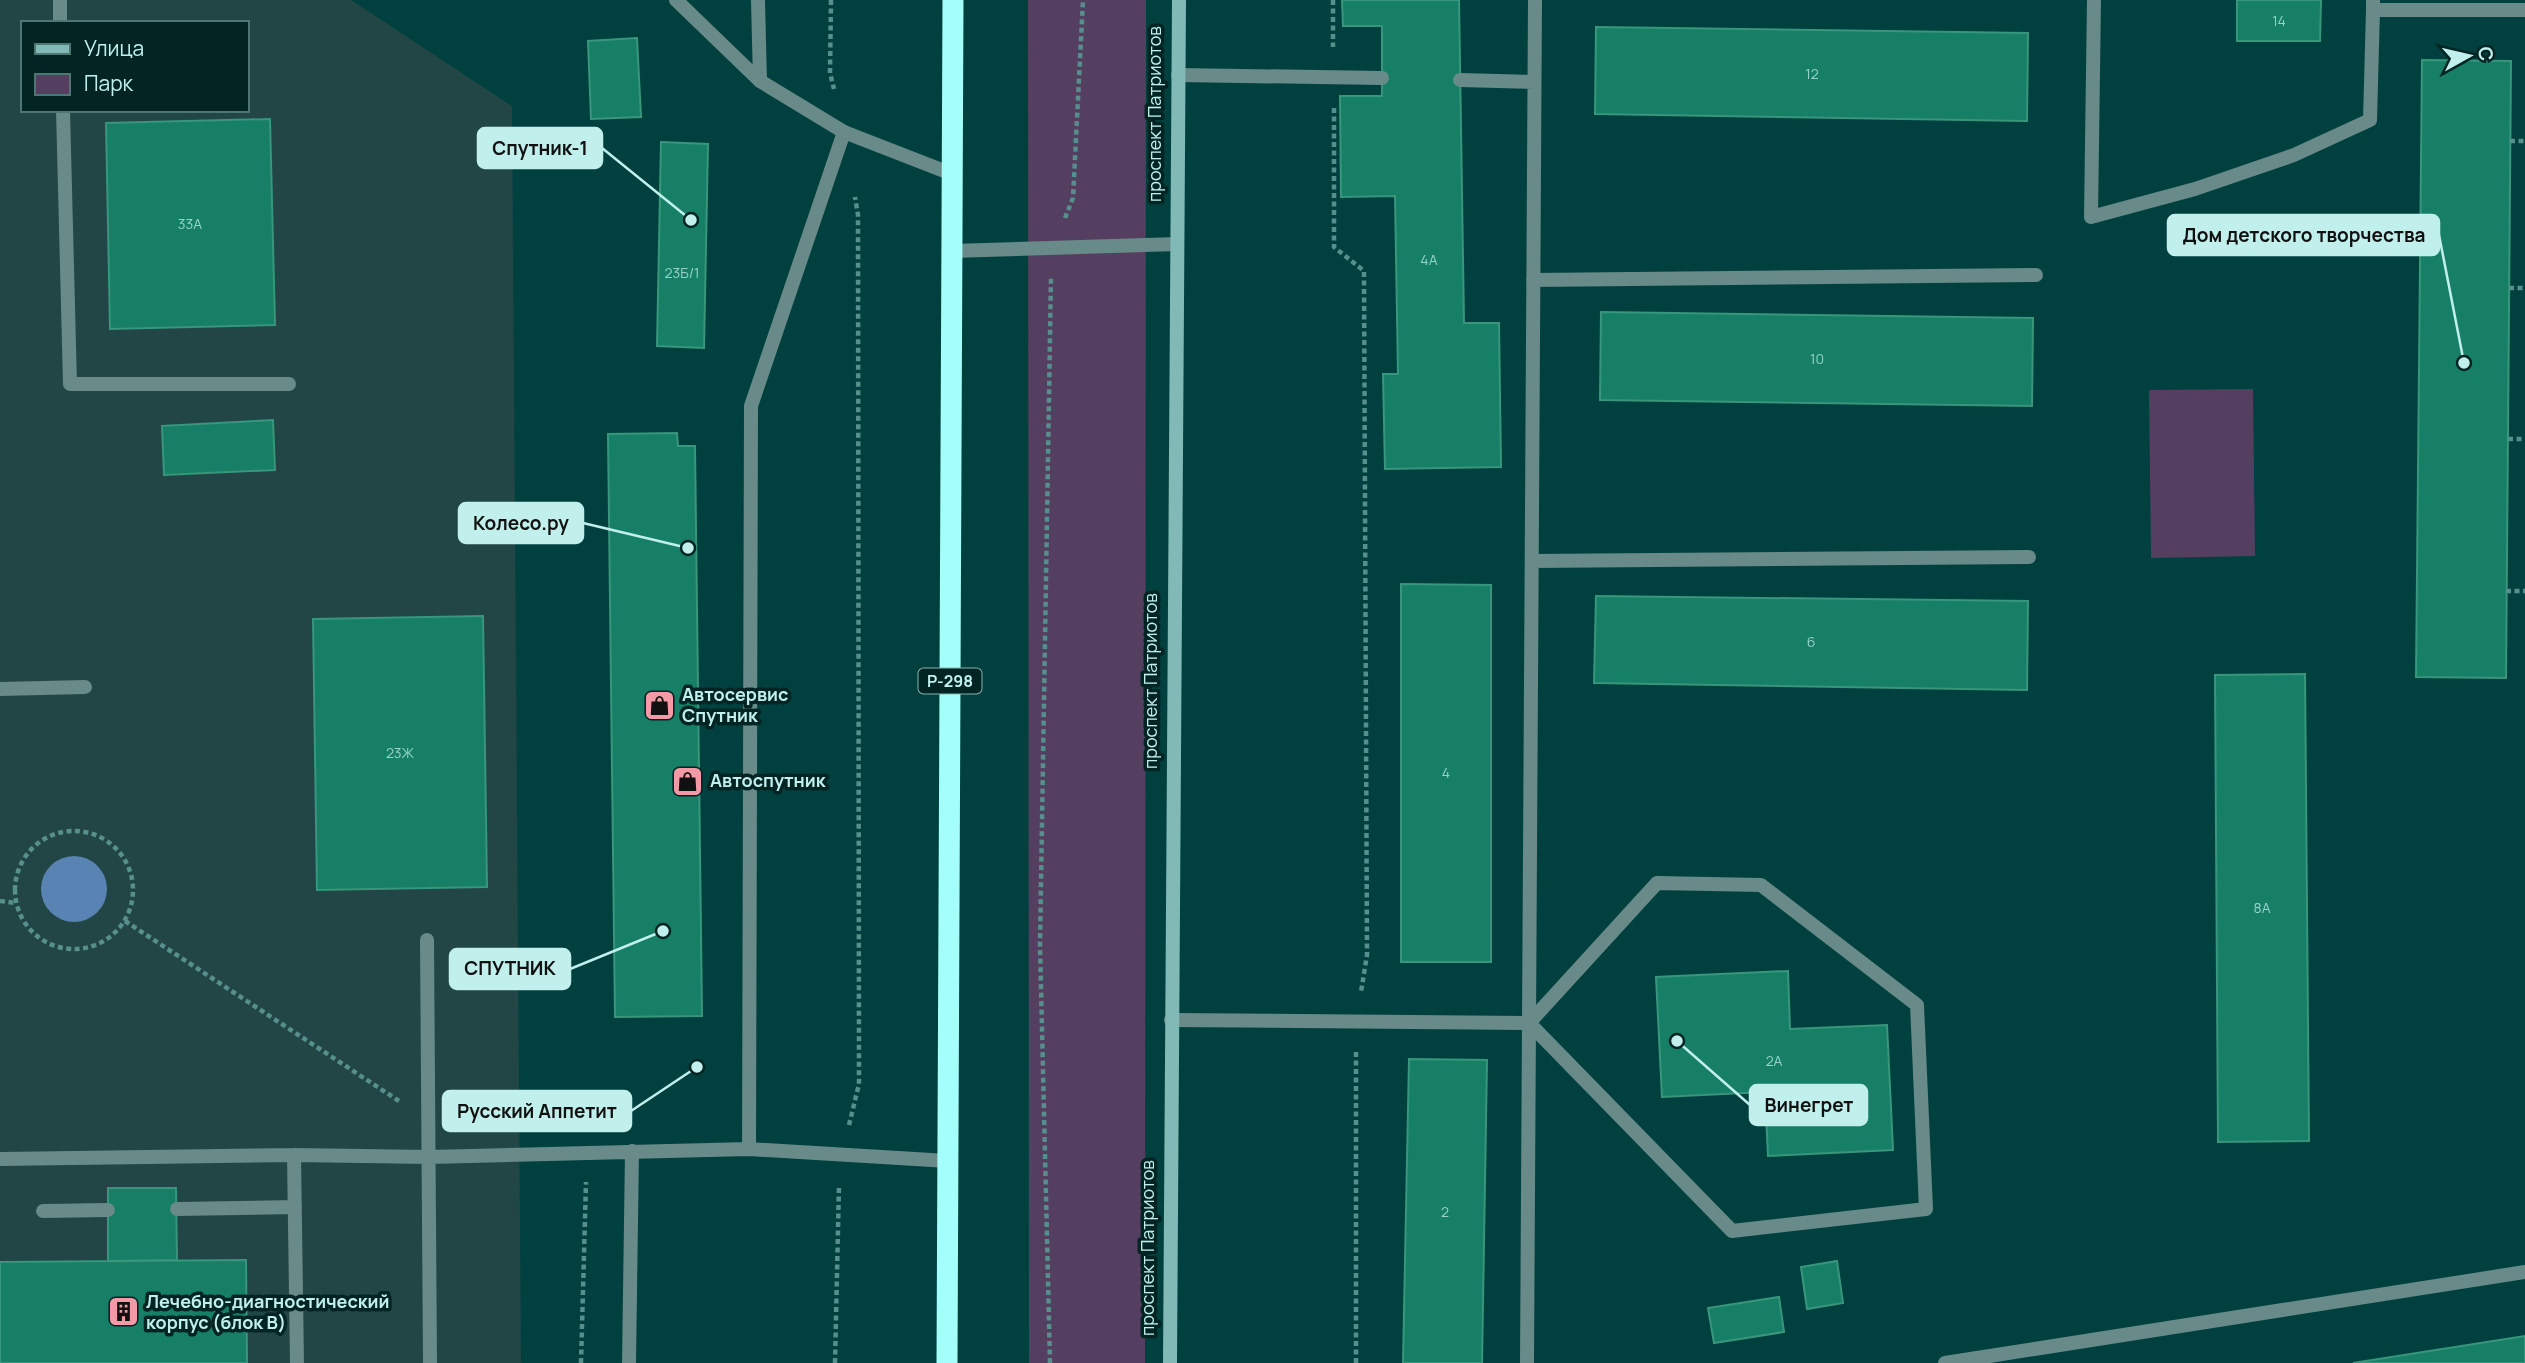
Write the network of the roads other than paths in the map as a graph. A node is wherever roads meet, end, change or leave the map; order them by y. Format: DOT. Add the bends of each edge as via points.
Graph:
graph roads {
  1 [pos="60,0"];
  2 [pos="676,0"];
  3 [pos="758,0"];
  4 [pos="953,0"];
  5 [pos="1179,0"];
  6 [pos="1535,0"];
  7 [pos="2094,0"];
  8 [pos="2373,5"];
  9 [pos="2525,10"];
  10 [pos="60,21"];
  11 [pos="1178,75"];
  12 [pos="1382,78"];
  13 [pos="760,80"];
  14 [pos="1460,80"];
  15 [pos="1534,82"];
  16 [pos="62,112"];
  17 [pos="844,132"];
  18 [pos="952,174"];
  19 [pos="1177,244"];
  20 [pos="952,251"];
  21 [pos="2036,275"];
  22 [pos="1533,279"];
  23 [pos="289,384"];
  24 [pos="2029,557"];
  25 [pos="1532,561"];
  26 [pos="85,687"];
  27 [pos="0,689"];
  28 [pos="427,940"];
  29 [pos="1171,1020"];
  30 [pos="1529,1023"];
  31 [pos="749,1149"];
  32 [pos="632,1152"];
  33 [pos="294,1155"];
  34 [pos="429,1157"];
  35 [pos="0,1159"];
  36 [pos="948,1161"];
  37 [pos="295,1207"];
  38 [pos="177,1209"];
  39 [pos="108,1210"];
  40 [pos="43,1211"];
  41 [pos="2525,1272"];
  42 [pos="297,1363"];
  43 [pos="430,1363"];
  44 [pos="629,1363"];
  45 [pos="947,1363"];
  46 [pos="1170,1363"];
  47 [pos="1527,1363"];
  48 [pos="1945,1363"];
  1 -- 10 [label="street"];
  2 -- 13 [label="street"];
  3 -- 13 [label="street"];
  4 -- 18 [label="highway, Р-298"];
  5 -- 11 [label="street, проспект Патриотов"];
  6 -- 15 [label="street"];
  7 -- 8 [label="street" via="2091,217 2294,155 2370,120"];
  8 -- 9 [label="street"];
  11 -- 12 [label="street"];
  11 -- 19 [label="street, проспект Патриотов"];
  13 -- 17 [label="street"];
  14 -- 15 [label="street"];
  15 -- 22 [label="street"];
  16 -- 23 [label="street" via="70,384"];
  17 -- 18 [label="street"];
  17 -- 31 [label="street" via="751,406"];
  18 -- 20 [label="highway, Р-298"];
  19 -- 20 [label="street"];
  19 -- 29 [label="street, проспект Патриотов"];
  20 -- 36 [label="highway, Р-298"];
  21 -- 22 [label="street"];
  22 -- 25 [label="street"];
  24 -- 25 [label="street"];
  25 -- 30 [label="street"];
  26 -- 27 [label="street"];
  28 -- 34 [label="street"];
  29 -- 30 [label="street"];
  29 -- 46 [label="street, проспект Патриотов"];
  30 -- 30 [label="street" via="1732,1231 1926,1209 1917,1005 1761,885 1657,883"];
  30 -- 47 [label="street"];
  31 -- 32 [label="street"];
  31 -- 36 [label="street"];
  32 -- 34 [label="street"];
  32 -- 44 [label="street"];
  33 -- 34 [label="street"];
  33 -- 35 [label="street"];
  33 -- 37 [label="street"];
  34 -- 43 [label="street"];
  36 -- 45 [label="highway, Р-298"];
  37 -- 38 [label="street"];
  37 -- 42 [label="street"];
  39 -- 40 [label="street"];
  41 -- 48 [label="street"];
}
